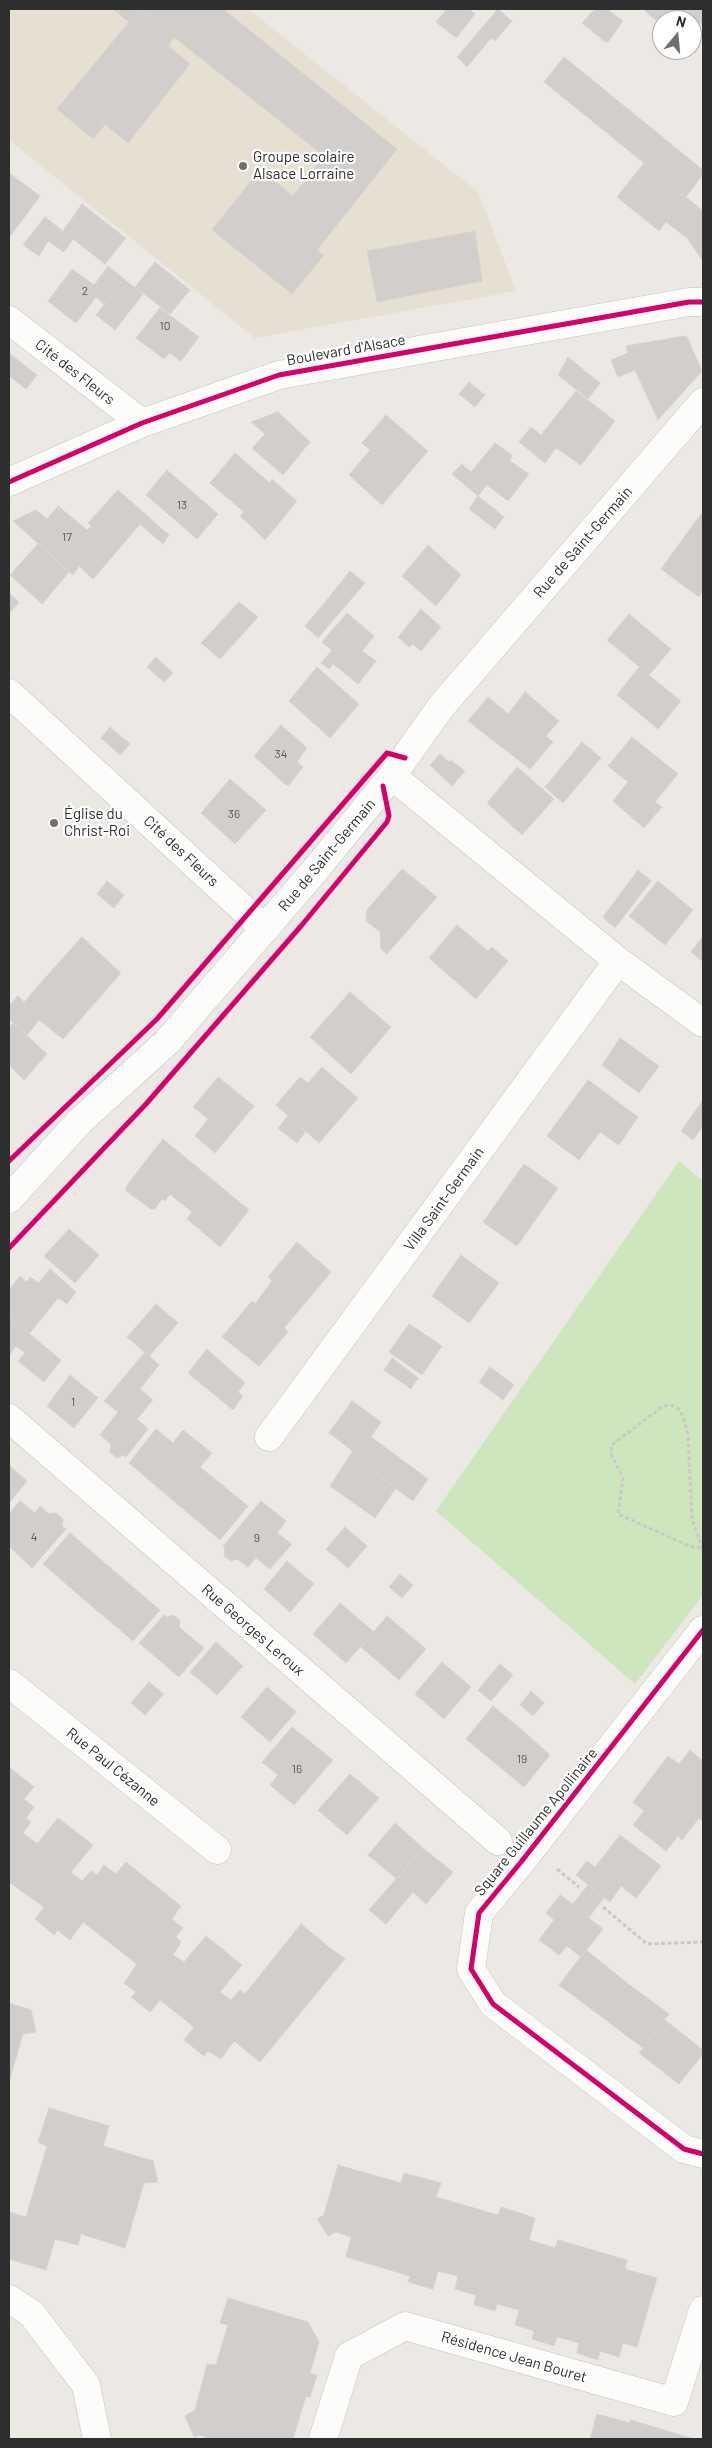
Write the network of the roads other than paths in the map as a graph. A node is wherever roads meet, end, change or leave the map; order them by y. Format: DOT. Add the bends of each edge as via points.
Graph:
graph roads {
  1 [pos="703,302"];
  2 [pos="9,320"];
  3 [pos="703,402"];
  4 [pos="142,423"];
  5 [pos="9,482"];
  6 [pos="9,693"];
  7 [pos="392,776"];
  8 [pos="265,929"];
  9 [pos="618,961"];
  10 [pos="703,1024"];
  11 [pos="9,1199"];
  12 [pos="9,1418"];
  13 [pos="269,1437"];
  14 [pos="703,1630"];
  15 [pos="9,1683"];
  16 [pos="498,1842"];
  17 [pos="217,1850"];
  18 [pos="703,2154"];
  19 [pos="9,2298"];
  20 [pos="703,2310"];
  21 [pos="97,2439"];
  22 [pos="323,2439"];
  1 -- 4 [label="street, Boulevard d'Alsace" via="279,375"];
  2 -- 4 [label="street, Cité des Fleurs"];
  3 -- 7 [label="street, Rue de Saint-Germain" via="440,708"];
  4 -- 5 [label="street, Boulevard d'Alsace"];
  6 -- 8 [label="street, Cité des Fleurs"];
  7 -- 8 [label="street, Rue de Saint-Germain"];
  7 -- 9 [label="street"];
  8 -- 11 [label="street, Rue de Saint-Germain" via="167,1042 80,1121"];
  9 -- 10 [label="street"];
  9 -- 13 [label="street, Villa Saint-Germain"];
  12 -- 16 [label="street, Rue Georges Leroux"];
  14 -- 18 [label="street, Square Guillaume Apollinaire" via="478,1913 471,1969 493,2004 684,2149"];
  15 -- 17 [label="street, Rue Paul Cézanne"];
  19 -- 21 [label="street" via="31,2313 86,2385"];
  20 -- 22 [label="street, Résidence Jean Bouret" via="674,2402 405,2326 349,2356"];
}
